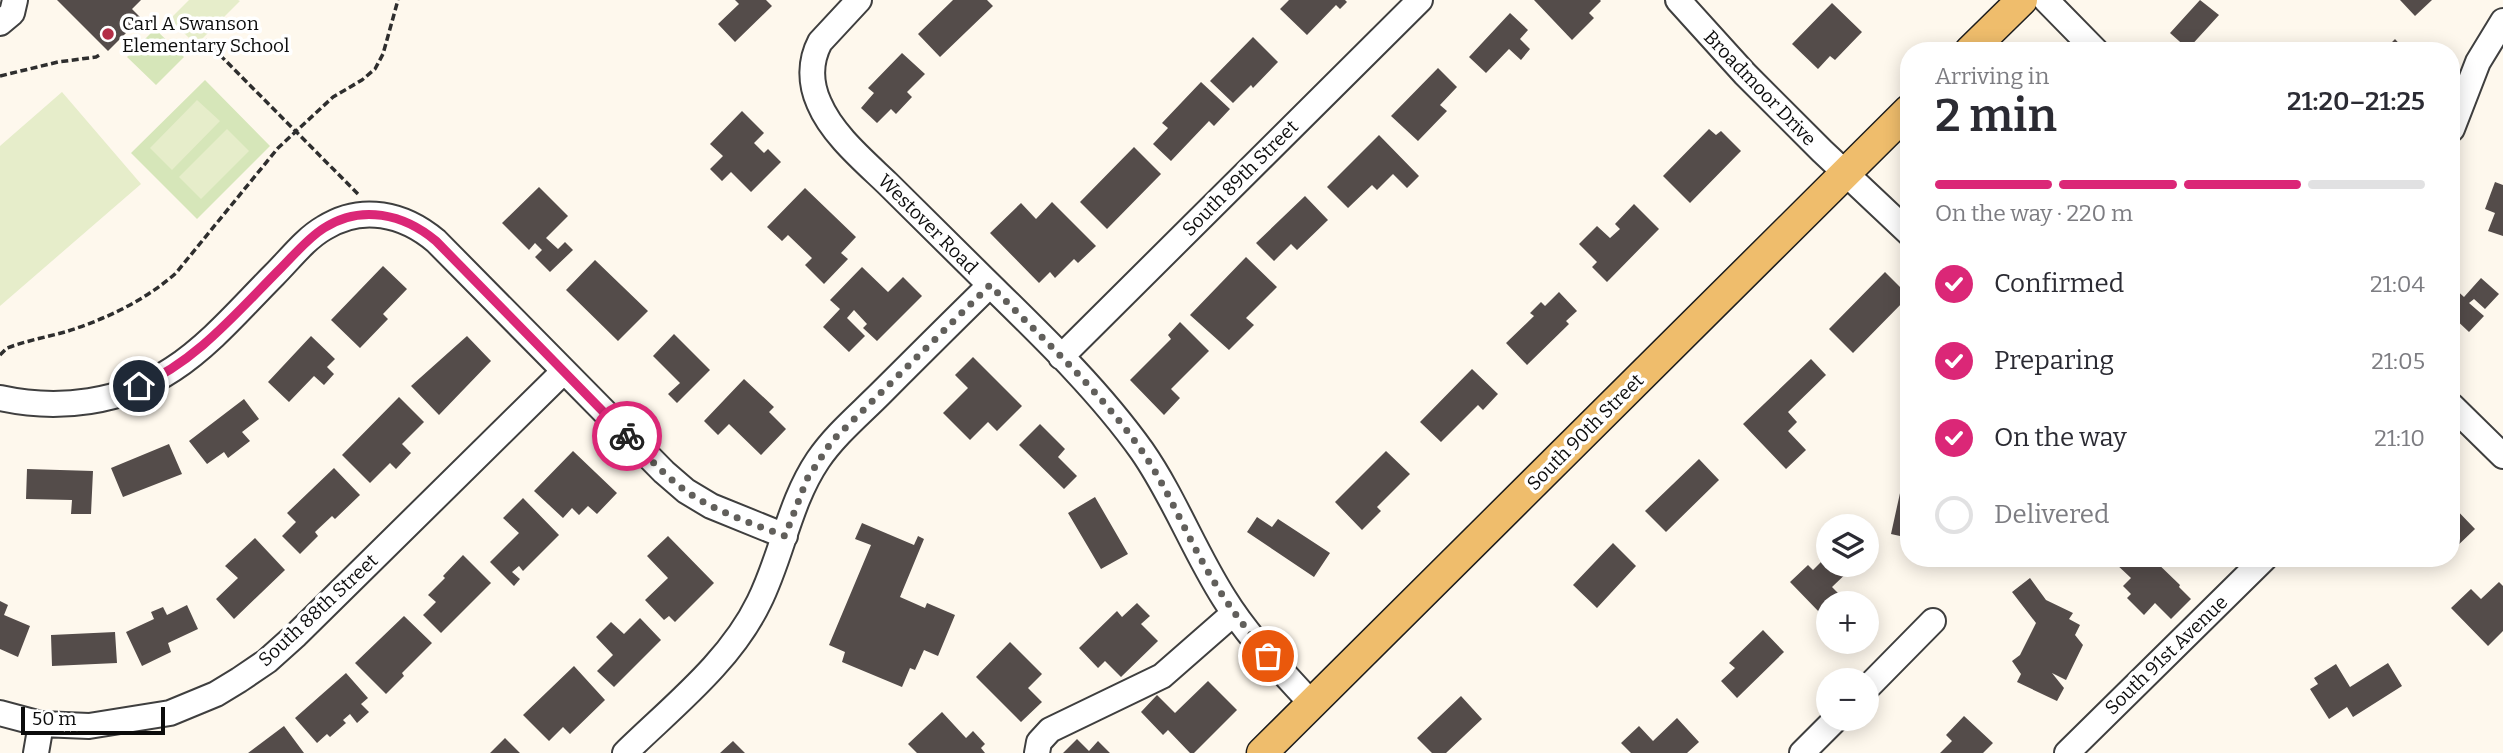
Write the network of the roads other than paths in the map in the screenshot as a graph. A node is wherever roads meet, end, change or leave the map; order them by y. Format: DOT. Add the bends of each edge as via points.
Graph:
graph roads {
  1 [pos="15,0"];
  2 [pos="859,0"];
  3 [pos="1420,0"];
  4 [pos="1678,0"];
  5 [pos="2022,0"];
  6 [pos="2046,0"];
  7 [pos="2503,21"];
  8 [pos="0,23"];
  9 [pos="1979,42"];
  10 [pos="2087,42"];
  11 [pos="2460,108"];
  12 [pos="1900,119"];
  13 [pos="1845,173"];
  14 [pos="1900,225"];
  15 [pos="990,285"];
  16 [pos="1061,357"];
  17 [pos="563,372"];
  18 [pos="0,398"];
  19 [pos="2460,414"];
  20 [pos="2503,456"];
  21 [pos="785,536"];
  22 [pos="2245,567"];
  23 [pos="1238,619"];
  24 [pos="1933,621"];
  25 [pos="1879,676"];
  26 [pos="1312,704"];
  27 [pos="0,713"];
  28 [pos="41,724"];
  29 [pos="1824,731"];
  30 [pos="36,753"];
  31 [pos="625,753"];
  32 [pos="1037,753"];
  33 [pos="1262,753"];
  34 [pos="1802,753"];
  35 [pos="2067,753"];
  1 -- 8 [label="street" via="12,13"];
  2 -- 15 [label="street, Westover Road" via="816,50 812,70 820,105 844,140"];
  3 -- 16 [label="street, South 89th Street"];
  4 -- 13 [label="street, Broadmoor Drive"];
  5 -- 9 [label="main road"];
  6 -- 10 [label="street"];
  7 -- 11 [label="street" via="2478,62"];
  12 -- 13 [label="main road, South 90th Street"];
  13 -- 14 [label="street, Broadmoor Drive"];
  13 -- 26 [label="main road, South 90th Street"];
  15 -- 16 [label="street, Westover Road"];
  15 -- 21 [label="street" via="832,441 807,479"];
  16 -- 23 [label="street, Westover Road" via="1141,450"];
  17 -- 18 [label="street" via="423,230 405,220 369,214 324,228 208,341 156,379 122,394 73,404"];
  17 -- 21 [label="street" via="686,491"];
  17 -- 28 [label="street, South 88th Street" via="267,661 216,694 170,713 108,724"];
  19 -- 20 [label="street"];
  21 -- 31 [label="street" via="776,567 743,630"];
  22 -- 35 [label="street, South 91st Avenue"];
  23 -- 26 [label="street, Westover Road"];
  23 -- 32 [label="street" via="1162,676 1050,730 1039,742"];
  24 -- 25 [label="street"];
  26 -- 33 [label="main road, South 90th Street"];
  27 -- 28 [label="street, South 88th Street"];
  28 -- 30 [label="street"];
  29 -- 34 [label="street"];
}
